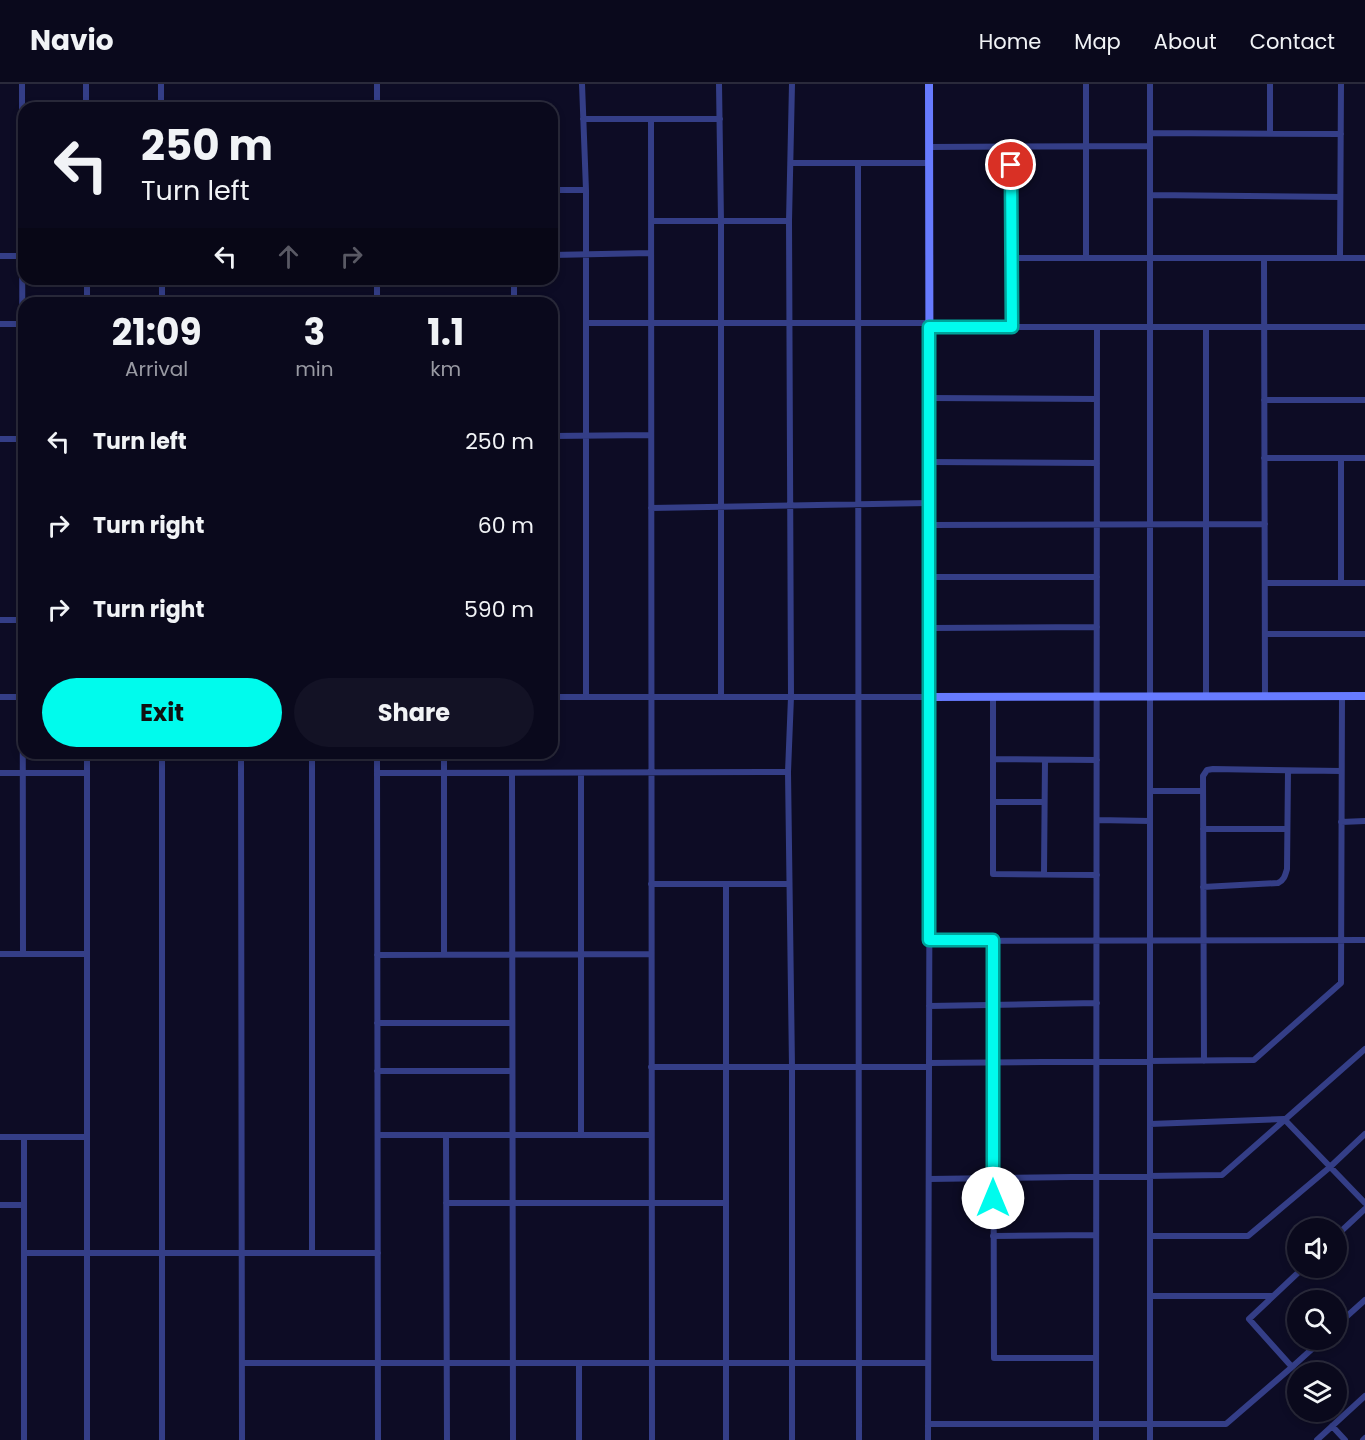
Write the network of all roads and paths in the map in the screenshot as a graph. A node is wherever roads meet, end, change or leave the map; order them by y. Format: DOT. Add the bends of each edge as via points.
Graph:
graph roads {
  1 [pos="22,84"];
  2 [pos="86,84"];
  3 [pos="161,84"];
  4 [pos="377,84"];
  5 [pos="582,84"];
  6 [pos="719,84"];
  7 [pos="792,84"];
  8 [pos="929,84"];
  9 [pos="1086,84"];
  10 [pos="1150,84"];
  11 [pos="1270,84"];
  12 [pos="1341,84"];
  13 [pos="22,102"];
  14 [pos="86,102"];
  15 [pos="161,102"];
  16 [pos="377,102"];
  17 [pos="583,119"];
  18 [pos="651,119"];
  19 [pos="720,119"];
  20 [pos="1150,133"];
  21 [pos="1270,134"];
  22 [pos="1341,134"];
  23 [pos="1150,146"];
  24 [pos="929,147"];
  25 [pos="1011,147"];
  26 [pos="1086,147"];
  27 [pos="791,163"];
  28 [pos="858,163"];
  29 [pos="929,163"];
  30 [pos="558,190"];
  31 [pos="586,190"];
  32 [pos="1150,195"];
  33 [pos="1340,197"];
  34 [pos="651,221"];
  35 [pos="721,221"];
  36 [pos="789,221"];
  37 [pos="651,253"];
  38 [pos="558,255"];
  39 [pos="586,255"];
  40 [pos="0,256"];
  41 [pos="18,256"];
  42 [pos="1012,258"];
  43 [pos="1086,258"];
  44 [pos="1150,258"];
  45 [pos="1264,258"];
  46 [pos="1340,258"];
  47 [pos="1365,258"];
  48 [pos="586,323"];
  49 [pos="651,323"];
  50 [pos="721,323"];
  51 [pos="790,323"];
  52 [pos="859,323"];
  53 [pos="0,324"];
  54 [pos="18,324"];
  55 [pos="929,325"];
  56 [pos="1012,327"];
  57 [pos="1097,327"];
  58 [pos="1150,327"];
  59 [pos="1206,327"];
  60 [pos="1264,327"];
  61 [pos="1365,327"];
  62 [pos="930,398"];
  63 [pos="1097,399"];
  64 [pos="1264,400"];
  65 [pos="1365,400"];
  66 [pos="651,435"];
  67 [pos="558,436"];
  68 [pos="586,436"];
  69 [pos="0,439"];
  70 [pos="18,439"];
  71 [pos="1264,458"];
  72 [pos="1341,458"];
  73 [pos="1365,458"];
  74 [pos="930,462"];
  75 [pos="1097,463"];
  76 [pos="929,503"];
  77 [pos="858,504"];
  78 [pos="791,505"];
  79 [pos="721,506"];
  80 [pos="651,507"];
  81 [pos="1264,524"];
  82 [pos="930,525"];
  83 [pos="1097,525"];
  84 [pos="1150,525"];
  85 [pos="1206,525"];
  86 [pos="930,577"];
  87 [pos="1097,577"];
  88 [pos="1264,583"];
  89 [pos="1341,583"];
  90 [pos="1365,583"];
  91 [pos="0,620"];
  92 [pos="18,620"];
  93 [pos="1097,627"];
  94 [pos="930,628"];
  95 [pos="1264,634"];
  96 [pos="1365,634"];
  97 [pos="1097,696"];
  98 [pos="1150,696"];
  99 [pos="1206,696"];
  100 [pos="1265,696"];
  101 [pos="1342,696"];
  102 [pos="1365,696"];
  103 [pos="0,697"];
  104 [pos="18,697"];
  105 [pos="558,697"];
  106 [pos="586,697"];
  107 [pos="651,697"];
  108 [pos="721,697"];
  109 [pos="791,697"];
  110 [pos="859,697"];
  111 [pos="930,697"];
  112 [pos="993,697"];
  113 [pos="22,759"];
  114 [pos="87,759"];
  115 [pos="162,759"];
  116 [pos="241,759"];
  117 [pos="312,759"];
  118 [pos="377,759"];
  119 [pos="444,759"];
  120 [pos="993,759"];
  121 [pos="1045,760"];
  122 [pos="1097,760"];
  123 [pos="1288,771"];
  124 [pos="1341,771"];
  125 [pos="788,772"];
  126 [pos="0,773"];
  127 [pos="22,773"];
  128 [pos="87,773"];
  129 [pos="377,773"];
  130 [pos="444,773"];
  131 [pos="512,773"];
  132 [pos="581,773"];
  133 [pos="651,773"];
  134 [pos="1150,791"];
  135 [pos="1203,791"];
  136 [pos="993,802"];
  137 [pos="1044,802"];
  138 [pos="1097,820"];
  139 [pos="1150,821"];
  140 [pos="1365,821"];
  141 [pos="1341,822"];
  142 [pos="1203,829"];
  143 [pos="1287,829"];
  144 [pos="1044,874"];
  145 [pos="1097,875"];
  146 [pos="789,884"];
  147 [pos="651,885"];
  148 [pos="726,885"];
  149 [pos="1203,887"];
  150 [pos="929,940"];
  151 [pos="993,940"];
  152 [pos="1097,940"];
  153 [pos="1150,940"];
  154 [pos="1204,940"];
  155 [pos="1341,940"];
  156 [pos="1365,940"];
  157 [pos="0,954"];
  158 [pos="23,954"];
  159 [pos="87,954"];
  160 [pos="377,954"];
  161 [pos="444,954"];
  162 [pos="513,954"];
  163 [pos="581,954"];
  164 [pos="651,954"];
  165 [pos="1097,1003"];
  166 [pos="993,1005"];
  167 [pos="929,1006"];
  168 [pos="377,1023"];
  169 [pos="513,1023"];
  170 [pos="1365,1048"];
  171 [pos="1204,1060"];
  172 [pos="1097,1061"];
  173 [pos="1150,1061"];
  174 [pos="993,1062"];
  175 [pos="929,1065"];
  176 [pos="651,1067"];
  177 [pos="726,1067"];
  178 [pos="792,1067"];
  179 [pos="859,1067"];
  180 [pos="377,1071"];
  181 [pos="513,1071"];
  182 [pos="1284,1119"];
  183 [pos="1150,1124"];
  184 [pos="1365,1134"];
  185 [pos="378,1135"];
  186 [pos="446,1135"];
  187 [pos="513,1135"];
  188 [pos="581,1135"];
  189 [pos="651,1135"];
  190 [pos="0,1137"];
  191 [pos="24,1137"];
  192 [pos="87,1137"];
  193 [pos="1330,1167"];
  194 [pos="1150,1176"];
  195 [pos="1097,1177"];
  196 [pos="993,1178"];
  197 [pos="929,1179"];
  198 [pos="446,1203"];
  199 [pos="513,1203"];
  200 [pos="652,1203"];
  201 [pos="726,1203"];
  202 [pos="1365,1203"];
  203 [pos="0,1204"];
  204 [pos="24,1204"];
  205 [pos="1365,1209"];
  206 [pos="1347,1226"];
  207 [pos="1096,1235"];
  208 [pos="993,1236"];
  209 [pos="1150,1236"];
  210 [pos="24,1253"];
  211 [pos="87,1253"];
  212 [pos="162,1253"];
  213 [pos="241,1253"];
  214 [pos="312,1253"];
  215 [pos="378,1253"];
  216 [pos="1292,1278"];
  217 [pos="1150,1296"];
  218 [pos="1273,1296"];
  219 [pos="1365,1300"];
  220 [pos="1347,1316"];
  221 [pos="1311,1350"];
  222 [pos="1096,1358"];
  223 [pos="1288,1362"];
  224 [pos="1298,1362"];
  225 [pos="242,1363"];
  226 [pos="378,1363"];
  227 [pos="446,1363"];
  228 [pos="513,1363"];
  229 [pos="579,1363"];
  230 [pos="652,1363"];
  231 [pos="726,1363"];
  232 [pos="792,1363"];
  233 [pos="859,1363"];
  234 [pos="928,1363"];
  235 [pos="1287,1371"];
  236 [pos="1365,1396"];
  237 [pos="928,1424"];
  238 [pos="1096,1424"];
  239 [pos="1150,1424"];
  240 [pos="1332,1426"];
  241 [pos="24,1440"];
  242 [pos="87,1440"];
  243 [pos="162,1440"];
  244 [pos="242,1440"];
  245 [pos="378,1440"];
  246 [pos="447,1440"];
  247 [pos="513,1440"];
  248 [pos="579,1440"];
  249 [pos="652,1440"];
  250 [pos="726,1440"];
  251 [pos="792,1440"];
  252 [pos="859,1440"];
  253 [pos="928,1440"];
  254 [pos="1096,1440"];
  255 [pos="1150,1440"];
  256 [pos="1317,1440"];
  257 [pos="1345,1440"];
  1 -- 13 [label="street"];
  2 -- 14 [label="street"];
  3 -- 15 [label="street"];
  4 -- 16 [label="street"];
  5 -- 17 [label="street"];
  6 -- 19 [label="street"];
  7 -- 27 [label="street"];
  8 -- 24 [label="street"];
  9 -- 26 [label="street"];
  10 -- 20 [label="street"];
  11 -- 21 [label="street"];
  12 -- 22 [label="street"];
  17 -- 18 [label="street"];
  17 -- 31 [label="street"];
  18 -- 19 [label="street"];
  18 -- 34 [label="street"];
  19 -- 35 [label="street"];
  20 -- 21 [label="street"];
  20 -- 23 [label="street"];
  21 -- 22 [label="street"];
  22 -- 33 [label="street"];
  23 -- 26 [label="street"];
  23 -- 32 [label="street"];
  24 -- 25 [label="street"];
  24 -- 29 [label="street"];
  25 -- 26 [label="street"];
  25 -- 42 [label="street"];
  26 -- 43 [label="street"];
  27 -- 28 [label="street"];
  27 -- 36 [label="street"];
  28 -- 29 [label="street"];
  28 -- 52 [label="street"];
  29 -- 55 [label="street"];
  30 -- 31 [label="street"];
  31 -- 39 [label="street"];
  32 -- 33 [label="street"];
  32 -- 44 [label="street"];
  33 -- 46 [label="street"];
  34 -- 35 [label="street"];
  34 -- 37 [label="street"];
  35 -- 36 [label="street"];
  35 -- 50 [label="street"];
  36 -- 51 [label="street"];
  37 -- 39 [label="street"];
  37 -- 49 [label="street"];
  38 -- 39 [label="street"];
  39 -- 48 [label="street"];
  40 -- 41 [label="street"];
  42 -- 43 [label="street"];
  42 -- 56 [label="street"];
  43 -- 44 [label="street"];
  44 -- 45 [label="street"];
  44 -- 58 [label="street"];
  45 -- 46 [label="street"];
  45 -- 60 [label="street"];
  46 -- 47 [label="street"];
  48 -- 49 [label="street"];
  48 -- 68 [label="street"];
  49 -- 50 [label="street"];
  49 -- 66 [label="street"];
  50 -- 51 [label="street"];
  50 -- 79 [label="street"];
  51 -- 52 [label="street"];
  51 -- 78 [label="street"];
  52 -- 55 [label="street"];
  52 -- 77 [label="street"];
  53 -- 54 [label="street"];
  55 -- 56 [label="street"];
  55 -- 62 [label="street"];
  56 -- 57 [label="street"];
  57 -- 58 [label="street"];
  57 -- 63 [label="street"];
  58 -- 59 [label="street"];
  58 -- 84 [label="street"];
  59 -- 60 [label="street"];
  59 -- 85 [label="street"];
  60 -- 61 [label="street"];
  60 -- 64 [label="street"];
  62 -- 63 [label="street"];
  62 -- 74 [label="street"];
  63 -- 75 [label="street"];
  64 -- 65 [label="street"];
  64 -- 71 [label="street"];
  66 -- 68 [label="street"];
  66 -- 80 [label="street"];
  67 -- 68 [label="street"];
  68 -- 106 [label="street"];
  69 -- 70 [label="street"];
  71 -- 72 [label="street"];
  71 -- 81 [label="street"];
  72 -- 73 [label="street"];
  72 -- 89 [label="street"];
  74 -- 75 [label="street"];
  74 -- 76 [label="street"];
  75 -- 83 [label="street"];
  76 -- 77 [label="street"];
  76 -- 82 [label="street"];
  77 -- 78 [label="street"];
  77 -- 110 [label="street"];
  78 -- 79 [label="street"];
  78 -- 109 [label="street"];
  79 -- 80 [label="street"];
  79 -- 108 [label="street"];
  80 -- 107 [label="street"];
  81 -- 85 [label="street"];
  81 -- 88 [label="street"];
  82 -- 83 [label="street"];
  82 -- 86 [label="street"];
  83 -- 84 [label="street"];
  83 -- 87 [label="street"];
  84 -- 85 [label="street"];
  84 -- 98 [label="street"];
  85 -- 99 [label="street"];
  86 -- 87 [label="street"];
  86 -- 94 [label="street"];
  87 -- 93 [label="street"];
  88 -- 89 [label="street"];
  88 -- 95 [label="street"];
  89 -- 90 [label="street"];
  91 -- 92 [label="street"];
  93 -- 94 [label="street"];
  93 -- 97 [label="street"];
  94 -- 111 [label="street"];
  95 -- 96 [label="street"];
  95 -- 100 [label="street"];
  97 -- 98 [label="street"];
  97 -- 112 [label="street"];
  97 -- 122 [label="street"];
  98 -- 99 [label="street"];
  98 -- 134 [label="street"];
  99 -- 100 [label="street"];
  100 -- 101 [label="street"];
  101 -- 102 [label="street"];
  101 -- 124 [label="street"];
  103 -- 104 [label="street"];
  105 -- 106 [label="street"];
  106 -- 107 [label="street"];
  107 -- 108 [label="street"];
  107 -- 133 [label="street"];
  108 -- 109 [label="street"];
  109 -- 110 [label="street"];
  109 -- 125 [label="street"];
  110 -- 111 [label="street"];
  110 -- 179 [label="street"];
  111 -- 112 [label="street"];
  111 -- 150 [label="street"];
  112 -- 120 [label="street"];
  113 -- 127 [label="street"];
  114 -- 128 [label="street"];
  115 -- 212 [label="street"];
  116 -- 213 [label="street"];
  117 -- 214 [label="street"];
  118 -- 129 [label="street"];
  119 -- 130 [label="street"];
  120 -- 121 [label="street"];
  120 -- 136 [label="street"];
  121 -- 122 [label="street"];
  121 -- 137 [label="street"];
  122 -- 138 [label="street"];
  123 -- 124 [label="street"];
  123 -- 135 [label="street" via="1207,770"];
  123 -- 143 [label="street"];
  124 -- 141 [label="street"];
  125 -- 133 [label="street"];
  125 -- 146 [label="street"];
  126 -- 127 [label="street"];
  127 -- 128 [label="street"];
  127 -- 158 [label="street"];
  128 -- 159 [label="street"];
  129 -- 130 [label="street"];
  129 -- 160 [label="street"];
  130 -- 131 [label="street"];
  130 -- 161 [label="street"];
  131 -- 132 [label="street"];
  131 -- 162 [label="street"];
  132 -- 133 [label="street"];
  132 -- 163 [label="street"];
  133 -- 147 [label="street"];
  134 -- 135 [label="street"];
  134 -- 139 [label="street"];
  135 -- 142 [label="street"];
  136 -- 137 [label="street"];
  136 -- 144 [label="street" via="993,874"];
  137 -- 144 [label="street"];
  138 -- 139 [label="street"];
  138 -- 145 [label="street"];
  139 -- 153 [label="street"];
  140 -- 141 [label="street"];
  141 -- 155 [label="street"];
  142 -- 143 [label="street"];
  142 -- 149 [label="street"];
  143 -- 149 [label="street" via="1287,869 1282,881"];
  144 -- 145 [label="street"];
  145 -- 152 [label="street"];
  146 -- 148 [label="street"];
  146 -- 178 [label="street"];
  147 -- 148 [label="street"];
  147 -- 164 [label="street"];
  148 -- 177 [label="street"];
  149 -- 154 [label="street"];
  150 -- 151 [label="street"];
  150 -- 167 [label="street"];
  151 -- 152 [label="street"];
  151 -- 166 [label="street"];
  152 -- 153 [label="street"];
  152 -- 165 [label="street"];
  153 -- 154 [label="street"];
  153 -- 173 [label="street"];
  154 -- 155 [label="street"];
  154 -- 171 [label="street"];
  155 -- 156 [label="street"];
  155 -- 171 [label="street" via="1341,983 1254,1060"];
  157 -- 158 [label="street"];
  158 -- 159 [label="street"];
  159 -- 192 [label="street"];
  160 -- 161 [label="street"];
  160 -- 168 [label="street"];
  161 -- 162 [label="street"];
  162 -- 163 [label="street"];
  162 -- 169 [label="street"];
  163 -- 164 [label="street"];
  163 -- 188 [label="street"];
  164 -- 176 [label="street"];
  165 -- 166 [label="street"];
  165 -- 172 [label="street"];
  166 -- 167 [label="street"];
  166 -- 174 [label="street"];
  167 -- 175 [label="street"];
  168 -- 169 [label="street"];
  168 -- 180 [label="street"];
  169 -- 181 [label="street"];
  170 -- 182 [label="street"];
  171 -- 173 [label="street"];
  172 -- 173 [label="street"];
  172 -- 174 [label="street"];
  172 -- 195 [label="street"];
  173 -- 183 [label="street"];
  174 -- 175 [label="street"];
  174 -- 196 [label="street"];
  175 -- 179 [label="street"];
  175 -- 197 [label="street"];
  176 -- 177 [label="street"];
  176 -- 189 [label="street"];
  177 -- 178 [label="street"];
  177 -- 201 [label="street"];
  178 -- 179 [label="street"];
  178 -- 232 [label="street"];
  179 -- 233 [label="street"];
  180 -- 181 [label="street"];
  180 -- 185 [label="street"];
  181 -- 187 [label="street"];
  182 -- 183 [label="street"];
  182 -- 193 [label="street"];
  182 -- 194 [label="street" via="1222,1175"];
  183 -- 194 [label="street"];
  184 -- 193 [label="street"];
  185 -- 186 [label="street"];
  185 -- 215 [label="street"];
  186 -- 187 [label="street"];
  186 -- 198 [label="street"];
  187 -- 188 [label="street"];
  187 -- 199 [label="street"];
  188 -- 189 [label="street"];
  189 -- 200 [label="street"];
  190 -- 191 [label="street"];
  191 -- 192 [label="street"];
  191 -- 204 [label="street"];
  192 -- 211 [label="street"];
  193 -- 202 [label="street"];
  193 -- 209 [label="street" via="1248,1236"];
  194 -- 195 [label="street"];
  194 -- 209 [label="street"];
  195 -- 196 [label="street"];
  195 -- 207 [label="street"];
  196 -- 197 [label="street"];
  196 -- 208 [label="street"];
  197 -- 234 [label="street"];
  198 -- 199 [label="street"];
  198 -- 227 [label="street"];
  199 -- 200 [label="street"];
  199 -- 228 [label="street"];
  200 -- 201 [label="street"];
  200 -- 230 [label="street"];
  201 -- 231 [label="street"];
  203 -- 204 [label="street"];
  204 -- 210 [label="street"];
  205 -- 206 [label="street"];
  207 -- 208 [label="street"];
  207 -- 222 [label="street"];
  208 -- 222 [label="street" via="993,1358"];
  209 -- 217 [label="street"];
  210 -- 211 [label="street"];
  210 -- 241 [label="street"];
  211 -- 212 [label="street"];
  211 -- 242 [label="street"];
  212 -- 213 [label="street"];
  212 -- 243 [label="street"];
  213 -- 214 [label="street"];
  213 -- 225 [label="street"];
  214 -- 215 [label="street"];
  215 -- 226 [label="street"];
  216 -- 218 [label="street"];
  217 -- 218 [label="street"];
  217 -- 239 [label="street"];
  218 -- 223 [label="street" via="1249,1319"];
  219 -- 220 [label="street"];
  221 -- 224 [label="street"];
  222 -- 238 [label="street"];
  225 -- 226 [label="street"];
  225 -- 244 [label="street"];
  226 -- 227 [label="street"];
  226 -- 245 [label="street"];
  227 -- 228 [label="street"];
  227 -- 246 [label="street"];
  228 -- 229 [label="street"];
  228 -- 247 [label="street"];
  229 -- 230 [label="street"];
  229 -- 248 [label="street"];
  230 -- 231 [label="street"];
  230 -- 249 [label="street"];
  231 -- 232 [label="street"];
  231 -- 250 [label="street"];
  232 -- 233 [label="street"];
  232 -- 251 [label="street"];
  233 -- 234 [label="street"];
  233 -- 252 [label="street"];
  234 -- 237 [label="street"];
  235 -- 239 [label="street" via="1226,1424"];
  236 -- 240 [label="street"];
  237 -- 238 [label="street"];
  237 -- 253 [label="street"];
  238 -- 239 [label="street"];
  238 -- 254 [label="street"];
  239 -- 255 [label="street"];
  240 -- 256 [label="street"];
  240 -- 257 [label="street"];
}
